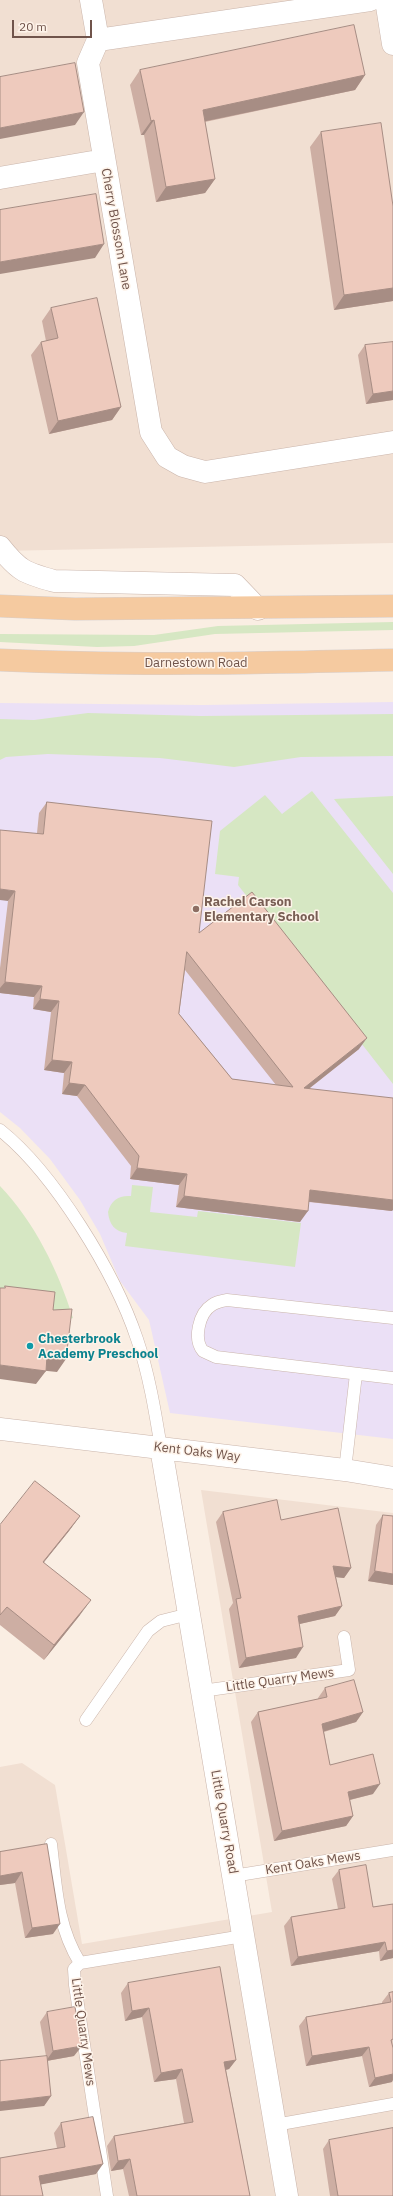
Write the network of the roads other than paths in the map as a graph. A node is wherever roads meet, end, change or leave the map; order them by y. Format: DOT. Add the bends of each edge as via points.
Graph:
graph roads {
  1 [pos="91,0"];
  2 [pos="370,0"];
  3 [pos="386,0"];
  4 [pos="98,40"];
  5 [pos="393,44"];
  6 [pos="104,160"];
  7 [pos="0,178"];
  8 [pos="393,442"];
  9 [pos="0,547"];
  10 [pos="0,606"];
  11 [pos="393,606"];
  12 [pos="258,609"];
  13 [pos="0,660"];
  14 [pos="393,660"];
  15 [pos="0,1130"];
  16 [pos="393,1318"];
  17 [pos="356,1374"];
  18 [pos="393,1378"];
  19 [pos="0,1429"];
  20 [pos="161,1448"];
  21 [pos="345,1470"];
  22 [pos="393,1478"];
  23 [pos="189,1614"];
  24 [pos="344,1637"];
  25 [pos="202,1691"];
  26 [pos="86,1720"];
  27 [pos="50,1844"];
  28 [pos="393,1850"];
  29 [pos="233,1876"];
  30 [pos="243,1936"];
  31 [pos="80,1963"];
  32 [pos="393,2104"];
  33 [pos="275,2125"];
  34 [pos="107,2196"];
  35 [pos="287,2196"];
  1 -- 4 [label="street"];
  2 -- 4 [label="street"];
  3 -- 5 [label="street"];
  4 -- 6 [label="street, Cherry Blossom Lane" via="88,63"];
  6 -- 7 [label="street"];
  6 -- 8 [label="street, Cherry Blossom Lane" via="151,432 167,457 183,466 205,472"];
  9 -- 12 [label="street" via="16,567 36,576 54,580 235,585"];
  10 -- 12 [label="main road" via="76,609"];
  11 -- 12 [label="main road"];
  13 -- 14 [label="main road, Darnestown Road" via="73,664 248,664"];
  15 -- 20 [label="lane" via="43,1174 60,1196 120,1298 144,1362"];
  16 -- 17 [label="lane" via="235,1299 219,1301 203,1314 199,1343 210,1356"];
  17 -- 18 [label="lane"];
  17 -- 21 [label="lane"];
  19 -- 20 [label="street, Kent Oaks Way"];
  20 -- 21 [label="street, Kent Oaks Way"];
  20 -- 23 [label="street, Little Quarry Road"];
  21 -- 22 [label="street, Kent Oaks Way"];
  23 -- 25 [label="street, Little Quarry Road"];
  23 -- 26 [label="lane" via="161,1621 148,1631"];
  24 -- 25 [label="lane, Little Quarry Mews" via="349,1670"];
  25 -- 29 [label="street, Little Quarry Road"];
  27 -- 31 [label="lane" via="62,1923 69,1946"];
  28 -- 29 [label="lane, Kent Oaks Mews"];
  29 -- 30 [label="street, Little Quarry Road"];
  30 -- 31 [label="lane, Little Quarry Mews"];
  30 -- 33 [label="street, Little Quarry Road"];
  31 -- 34 [label="lane, Little Quarry Mews" via="74,1969 75,1985"];
  32 -- 33 [label="lane"];
  33 -- 35 [label="street, Little Quarry Road"];
}
